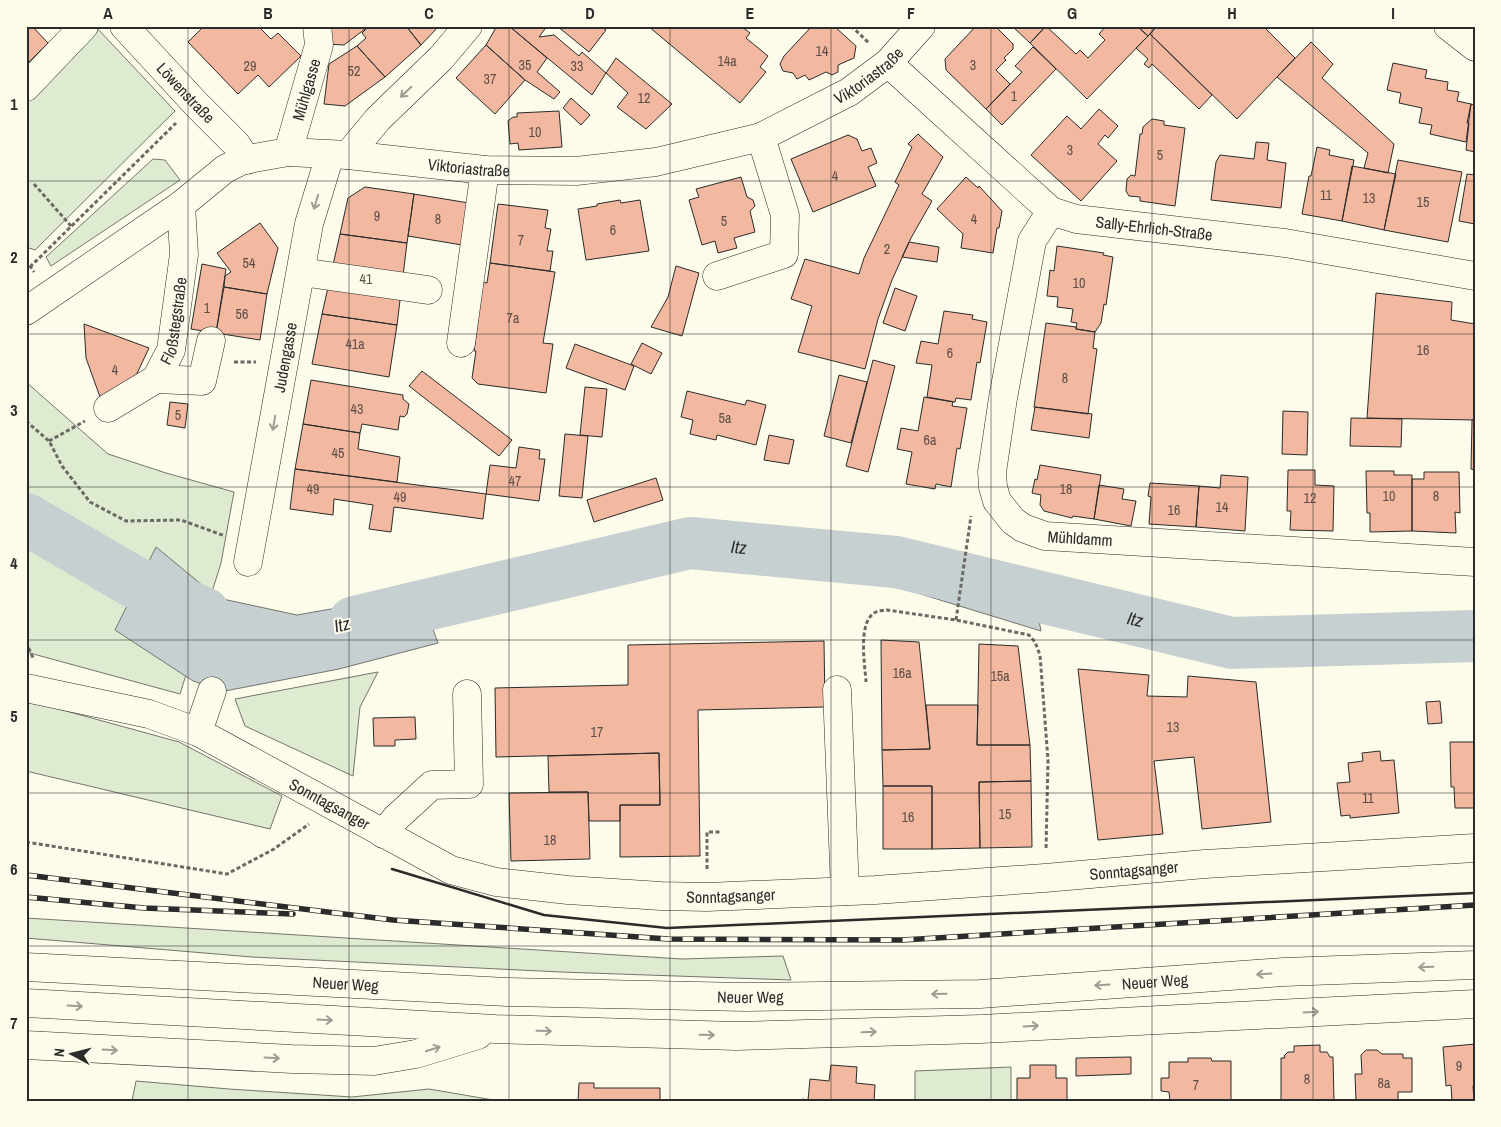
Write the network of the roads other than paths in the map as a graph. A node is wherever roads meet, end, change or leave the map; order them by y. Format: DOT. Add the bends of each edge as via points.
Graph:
graph roads {
  1 [pos="84,26"];
  2 [pos="124,26"];
  3 [pos="318,26"];
  4 [pos="468,26"];
  5 [pos="921,26"];
  6 [pos="1448,26"];
  7 [pos="1475,47"];
  8 [pos="888,63"];
  9 [pos="26,87"];
  10 [pos="761,137"];
  11 [pos="288,152"];
  12 [pos="339,155"];
  13 [pos="247,160"];
  14 [pos="485,170"];
  15 [pos="181,205"];
  16 [pos="1051,211"];
  17 [pos="301,272"];
  18 [pos="718,276"];
  19 [pos="1475,276"];
  20 [pos="428,290"];
  21 [pos="26,311"];
  22 [pos="211,341"];
  23 [pos="461,343"];
  24 [pos="156,379"];
  25 [pos="108,408"];
  26 [pos="250,553"];
  27 [pos="1475,562"];
  28 [pos="26,688"];
  29 [pos="836,690"];
  30 [pos="212,691"];
  31 [pos="467,694"];
  32 [pos="198,732"];
  33 [pos="383,834"];
  34 [pos="1475,848"];
  35 [pos="845,891"];
  36 [pos="1475,965"];
  37 [pos="26,967"];
  38 [pos="26,1003"];
  39 [pos="1475,1004"];
  40 [pos="496,1029"];
  41 [pos="26,1045"];
  1 -- 9 [label="main road"];
  2 -- 13 [label="main road, Löwenstraße" via="236,144"];
  3 -- 11 [label="main road, Mühlgasse" via="319,45"];
  4 -- 12 [label="main road, Judengasse, one-way" via="441,58"];
  5 -- 8 [label="main road, Viktoriastraße"];
  6 -- 7 [label="main road"];
  8 -- 10 [label="main road, Viktoriastraße" via="849,92"];
  8 -- 16 [label="main road, Sally-Ehrlich-Straße"];
  10 -- 14 [label="main road, Viktoriastraße" via="656,162 576,171"];
  10 -- 18 [label="main road" via="785,215 784,254"];
  11 -- 12 [label="main road, Viktoriastraße"];
  11 -- 13 [label="main road, Viktoriastraße"];
  12 -- 14 [label="main road, Viktoriastraße"];
  12 -- 17 [label="main road, Judengasse, one-way" via="309,224"];
  13 -- 15 [label="main road, Viktoriastraße" via="225,169"];
  14 -- 23 [label="main road"];
  15 -- 21 [label="main road, Viktoriastraße"];
  15 -- 24 [label="main road, Floßstegstraße" via="184,254 171,350"];
  16 -- 19 [label="main road, Sally-Ehrlich-Straße" via="1076,219 1285,243"];
  16 -- 27 [label="main road, Mühldamm" via="1032,241 992,472 998,501 1013,521 1028,531 1045,536"];
  17 -- 20 [label="main road"];
  17 -- 26 [label="main road, Judengasse, one-way"];
  22 -- 24 [label="main road" via="202,381"];
  24 -- 25 [label="main road, Floßstegstraße"];
  28 -- 32 [label="main road, Sonntagsanger" via="149,714"];
  29 -- 35 [label="main road"];
  30 -- 32 [label="main road"];
  31 -- 33 [label="main road" via="469,784 432,785"];
  32 -- 33 [label="main road, Sonntagsanger"];
  33 -- 35 [label="main road, Sonntagsanger" via="450,870 496,882 661,896"];
  34 -- 35 [label="main road, Sonntagsanger"];
  36 -- 37 [label="main road, Neuer Weg, one-way" via="1284,972 980,994 745,997 507,992"];
  38 -- 40 [label="main road, one-way"];
  40 -- 39 [label="main road, one-way" via="746,1035 981,1029"];
  41 -- 40 [label="main road, one-way" via="374,1061 416,1054"];
}
